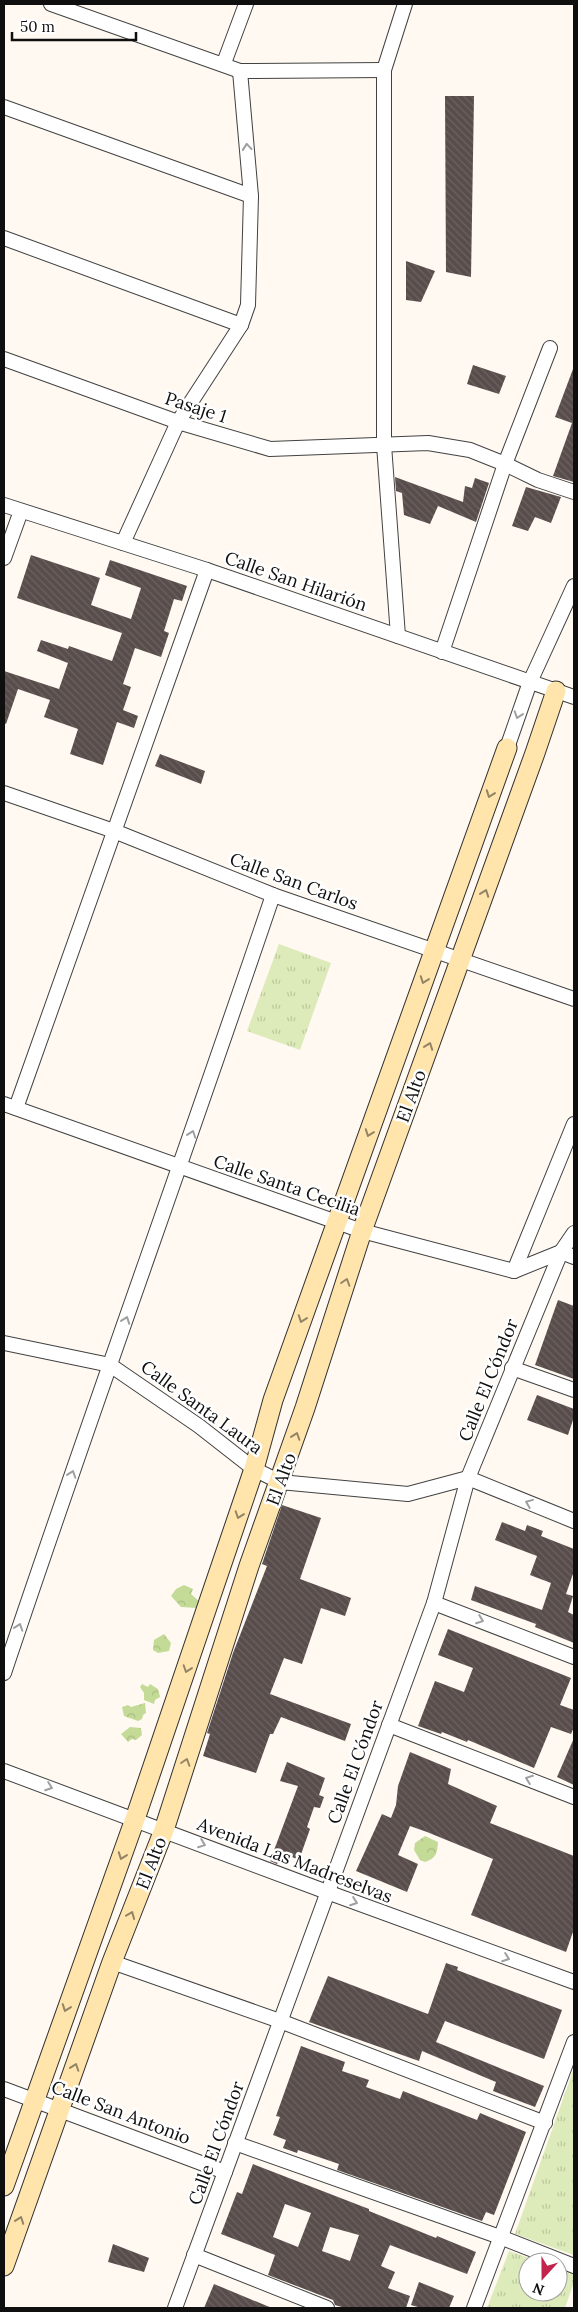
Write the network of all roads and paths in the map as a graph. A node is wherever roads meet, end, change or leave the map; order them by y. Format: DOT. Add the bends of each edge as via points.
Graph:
graph roads {
  1 [pos="51,4"];
  2 [pos="246,4"];
  3 [pos="405,4"];
  4 [pos="224,63"];
  5 [pos="384,70"];
  6 [pos="240,71"];
  7 [pos="4,108"];
  8 [pos="250,196"];
  9 [pos="4,238"];
  10 [pos="241,325"];
  11 [pos="550,348"];
  12 [pos="4,359"];
  13 [pos="178,422"];
  14 [pos="384,445"];
  15 [pos="505,464"];
  16 [pos="574,492"];
  17 [pos="4,505"];
  18 [pos="21,511"];
  19 [pos="123,543"];
  20 [pos="4,558"];
  21 [pos="207,570"];
  22 [pos="574,586"];
  23 [pos="398,636"];
  24 [pos="442,652"];
  25 [pos="530,682"];
  26 [pos="556,691"];
  27 [pos="574,697"];
  28 [pos="507,748"];
  29 [pos="4,793"];
  30 [pos="114,831"];
  31 [pos="273,895"];
  32 [pos="434,950"];
  33 [pos="461,959"];
  34 [pos="574,999"];
  35 [pos="10,1106"];
  36 [pos="574,1124"];
  37 [pos="181,1167"];
  38 [pos="337,1222"];
  39 [pos="362,1231"];
  40 [pos="574,1232"];
  41 [pos="568,1254"];
  42 [pos="514,1271"];
  43 [pos="4,1343"];
  44 [pos="110,1365"];
  45 [pos="512,1368"];
  46 [pos="574,1390"];
  47 [pos="254,1469"];
  48 [pos="468,1478"];
  49 [pos="280,1482"];
  50 [pos="574,1520"];
  51 [pos="434,1602"];
  52 [pos="574,1656"];
  53 [pos="4,1674"];
  54 [pos="389,1725"];
  55 [pos="4,1770"];
  56 [pos="574,1796"];
  57 [pos="136,1819"];
  58 [pos="164,1830"];
  59 [pos="327,1892"];
  60 [pos="112,1962"];
  61 [pos="574,1982"];
  62 [pos="280,2021"];
  63 [pos="574,2042"];
  64 [pos="4,2089"];
  65 [pos="33,2099"];
  66 [pos="60,2108"];
  67 [pos="545,2122"];
  68 [pos="235,2143"];
  69 [pos="225,2172"];
  70 [pos="4,2186"];
  71 [pos="500,2237"];
  72 [pos="194,2254"];
  73 [pos="4,2266"];
  74 [pos="574,2266"];
  75 [pos="175,2308"];
  76 [pos="327,2308"];
  77 [pos="474,2308"];
  1 -- 4 [label="street"];
  2 -- 4 [label="street"];
  3 -- 5 [label="street"];
  4 -- 6 [label="street"];
  5 -- 6 [label="street"];
  5 -- 14 [label="street"];
  8 -- 6 [label="street, one-way"];
  7 -- 8 [label="street"];
  8 -- 10 [label="street" via="248,304"];
  9 -- 10 [label="street"];
  10 -- 13 [label="street"];
  11 -- 15 [label="street"];
  12 -- 13 [label="street, Pasaje 1"];
  13 -- 14 [label="street, Pasaje 1" via="270,449"];
  13 -- 19 [label="street"];
  14 -- 15 [label="street, Pasaje 1" via="428,443 470,450"];
  14 -- 23 [label="street"];
  15 -- 16 [label="street, Pasaje 1"];
  15 -- 24 [label="street"];
  17 -- 18 [label="street, Calle San Hilarión"];
  18 -- 19 [label="street, Calle San Hilarión"];
  18 -- 20 [label="street"];
  19 -- 21 [label="street, Calle San Hilarión"];
  21 -- 23 [label="street, Calle San Hilarión"];
  21 -- 30 [label="street"];
  22 -- 25 [label="street, El Alto"];
  23 -- 24 [label="street, Calle San Hilarión"];
  24 -- 25 [label="street, Calle San Hilarión"];
  25 -- 26 [label="street, Calle San Hilarión"];
  25 -- 28 [label="street, El Alto, one-way"];
  26 -- 27 [label="street, Calle San Hilarión"];
  33 -- 26 [label="street, El Alto, one-way"];
  28 -- 32 [label="street, El Alto, one-way"];
  29 -- 30 [label="street, Calle San Carlos"];
  30 -- 31 [label="street, Calle San Carlos"];
  30 -- 35 [label="street"];
  31 -- 32 [label="street, Calle San Carlos"];
  37 -- 31 [label="street, one-way"];
  32 -- 33 [label="street, Calle San Carlos"];
  32 -- 38 [label="street, El Alto, one-way"];
  33 -- 34 [label="street, Calle San Carlos"];
  39 -- 33 [label="street, El Alto, one-way"];
  35 -- 37 [label="street, Calle Santa Cecilia"];
  36 -- 42 [label="street"];
  37 -- 38 [label="street, Calle Santa Cecilia"];
  44 -- 37 [label="street, one-way"];
  38 -- 39 [label="street, Calle Santa Cecilia"];
  38 -- 47 [label="street, El Alto, one-way" via="273,1400"];
  39 -- 42 [label="street, Calle Santa Cecilia"];
  49 -- 39 [label="street, El Alto, one-way"];
  40 -- 41 [label="street, Calle El Cóndor"];
  41 -- 42 [label="street"];
  41 -- 45 [label="street, Calle El Cóndor"];
  43 -- 44 [label="street, Calle Santa Laura"];
  44 -- 47 [label="street, Calle Santa Laura" via="199,1426"];
  53 -- 44 [label="street, one-way"];
  45 -- 46 [label="street"];
  45 -- 48 [label="street, Calle El Cóndor"];
  47 -- 49 [label="street, Calle Santa Laura"];
  47 -- 57 [label="street, El Alto, one-way"];
  48 -- 49 [label="street, Calle Santa Laura" via="408,1494"];
  50 -- 48 [label="street, one-way"];
  48 -- 51 [label="street, Calle El Cóndor"];
  58 -- 49 [label="street, El Alto, one-way" via="249,1566"];
  51 -- 52 [label="street, one-way"];
  51 -- 54 [label="street, Calle El Cóndor"];
  56 -- 54 [label="street, one-way"];
  54 -- 59 [label="street, Calle El Cóndor"];
  55 -- 57 [label="street, Avenida Las Madreselvas, one-way"];
  57 -- 58 [label="street, Avenida Las Madreselvas"];
  57 -- 65 [label="street, El Alto, one-way"];
  58 -- 59 [label="street, Avenida Las Madreselvas, one-way"];
  60 -- 58 [label="street, El Alto, one-way"];
  59 -- 61 [label="street, Avenida Las Madreselvas, one-way"];
  59 -- 62 [label="street, Calle El Cóndor"];
  60 -- 62 [label="street"];
  66 -- 60 [label="street, El Alto, one-way"];
  62 -- 67 [label="street"];
  62 -- 68 [label="street, Calle El Cóndor"];
  63 -- 67 [label="street"];
  64 -- 65 [label="street, Calle San Antonio"];
  65 -- 66 [label="street, Calle San Antonio"];
  65 -- 70 [label="street, El Alto"];
  66 -- 69 [label="street, Calle San Antonio"];
  73 -- 66 [label="street, El Alto, one-way"];
  67 -- 71 [label="street"];
  68 -- 69 [label="street, Calle El Cóndor"];
  68 -- 71 [label="street"];
  69 -- 72 [label="street, Calle El Cóndor"];
  71 -- 74 [label="street"];
  71 -- 77 [label="street"];
  72 -- 75 [label="street, Calle El Cóndor"];
  72 -- 76 [label="street"];
}
